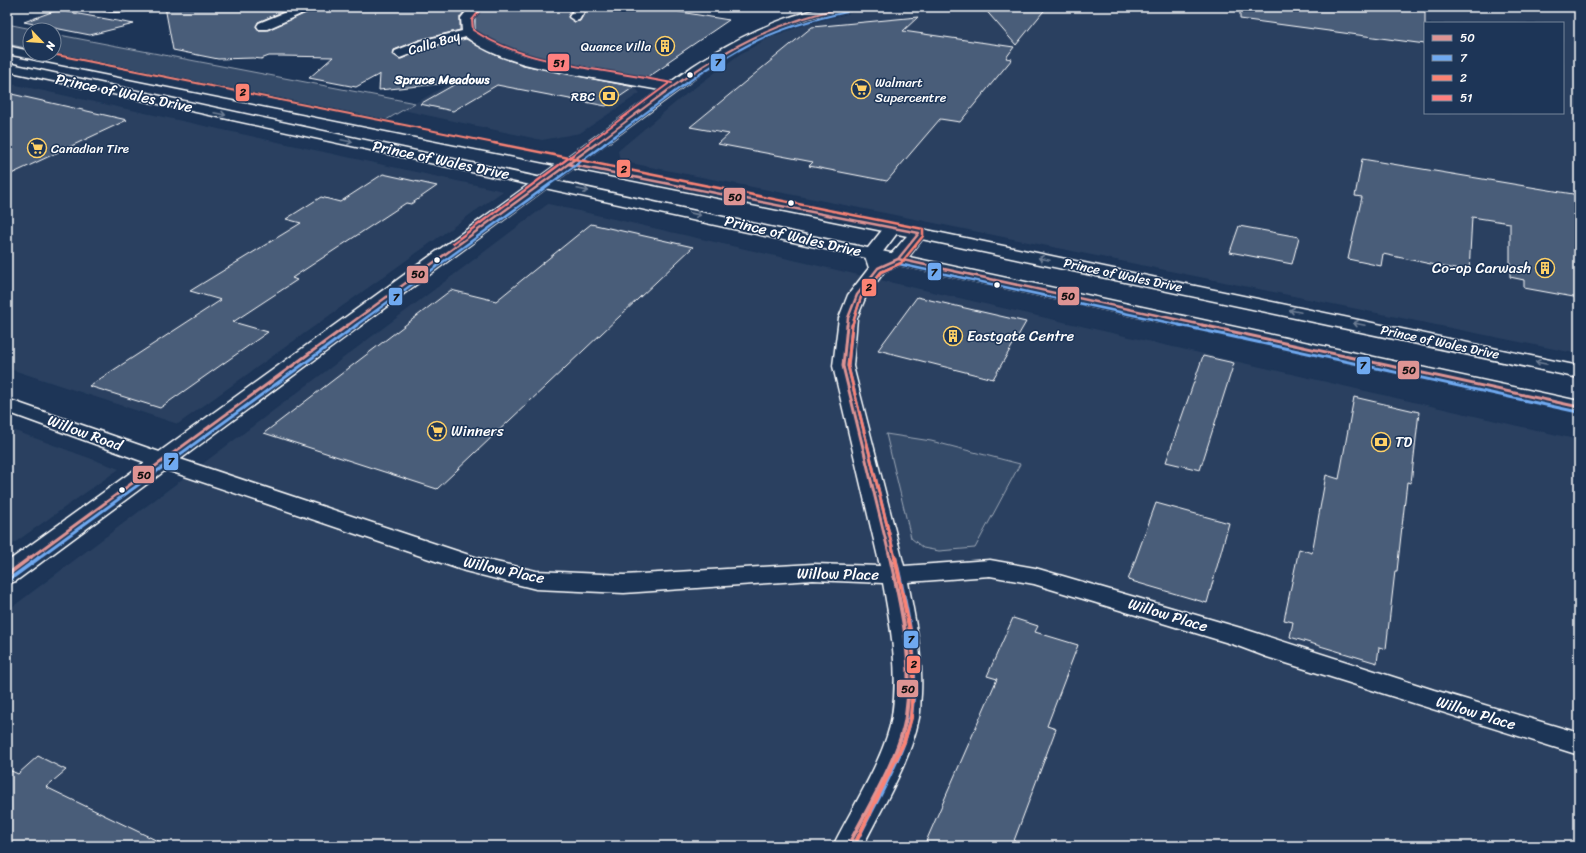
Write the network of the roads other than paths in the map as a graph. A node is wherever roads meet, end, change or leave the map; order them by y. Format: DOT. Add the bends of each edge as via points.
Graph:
graph roads {
  1 [pos="104,7"];
  2 [pos="128,7"];
  3 [pos="308,7"];
  4 [pos="476,7"];
  5 [pos="846,7"];
  6 [pos="263,26"];
  7 [pos="468,33"];
  8 [pos="7,50"];
  9 [pos="400,54"];
  10 [pos="7,67"];
  11 [pos="672,88"];
  12 [pos="568,164"];
  13 [pos="544,181"];
  14 [pos="893,228"];
  15 [pos="919,233"];
  16 [pos="898,259"];
  17 [pos="875,261"];
  18 [pos="1579,372"];
  19 [pos="7,405"];
  20 [pos="1579,407"];
  21 [pos="162,461"];
  22 [pos="7,575"];
  23 [pos="894,575"];
  24 [pos="1579,744"];
  25 [pos="848,846"];
  1 -- 2 [label="street"];
  3 -- 6 [label="street"];
  4 -- 7 [label="street" via="467,18"];
  5 -- 11 [label="main road" via="787,21 745,39"];
  7 -- 9 [label="street, Calla Bay" via="424,44"];
  7 -- 11 [label="street" via="504,54 556,67"];
  8 -- 12 [label="main road, Prince of Wales Drive"];
  10 -- 13 [label="main road, Prince of Wales Drive, one-way"];
  11 -- 12 [label="main road"];
  12 -- 13 [label="main road"];
  12 -- 14 [label="main road, Prince of Wales Drive"];
  13 -- 17 [label="main road, Prince of Wales Drive, one-way"];
  13 -- 21 [label="main road"];
  14 -- 15 [label="main road, Prince of Wales Drive"];
  14 -- 17 [label="street"];
  15 -- 16 [label="street"];
  18 -- 15 [label="main road, Prince of Wales Drive, one-way"];
  16 -- 17 [label="main road, Prince of Wales Drive"];
  16 -- 20 [label="main road, Prince of Wales Drive"];
  17 -- 23 [label="street" via="848,318 843,366"];
  19 -- 21 [label="street, Willow Road"];
  21 -- 22 [label="main road"];
  21 -- 23 [label="street, Willow Place" via="474,565 536,580 624,584 813,572"];
  23 -- 24 [label="street, Willow Place" via="975,568 1018,571 1244,638"];
  23 -- 25 [label="street" via="909,668 906,717 887,769"];
}
